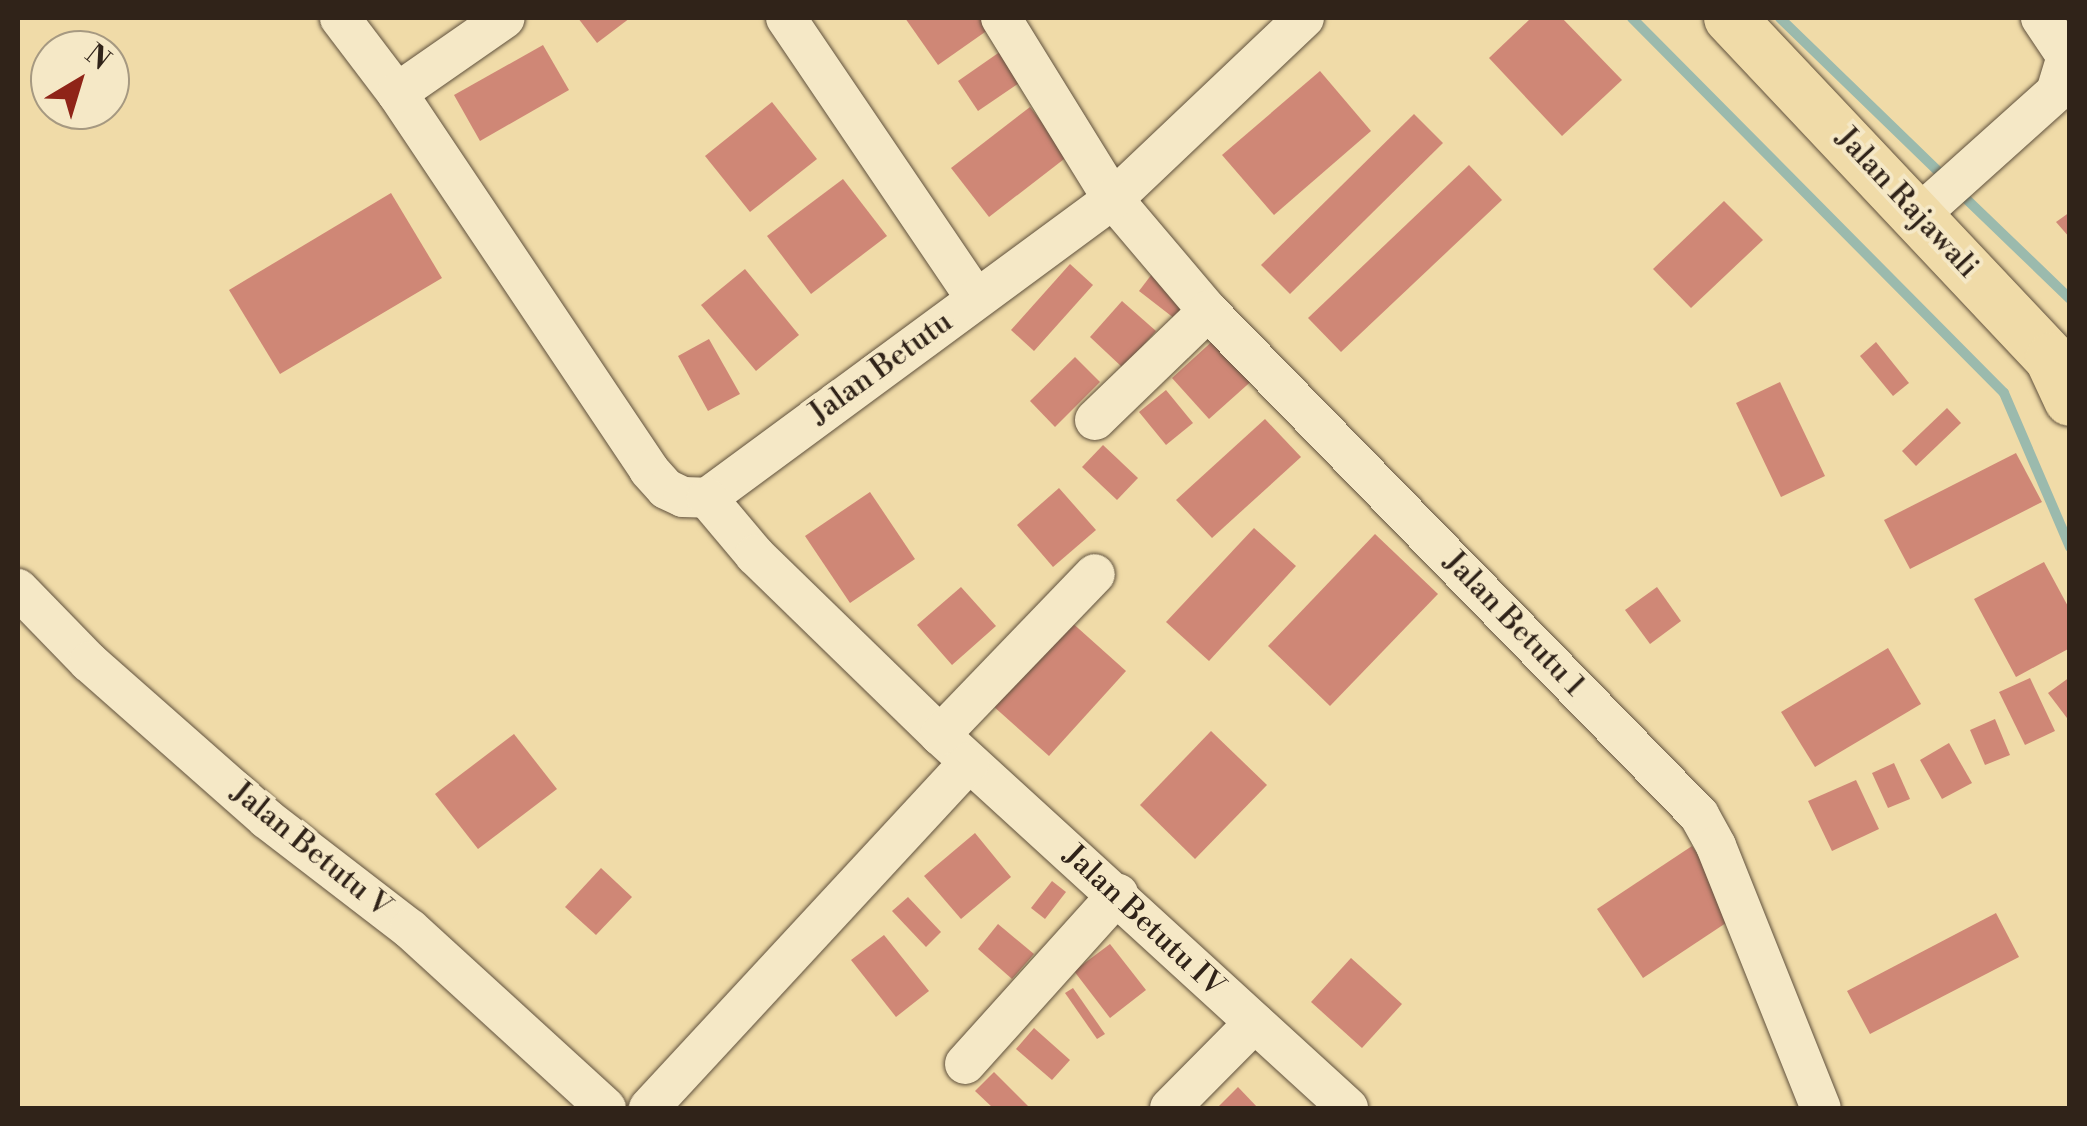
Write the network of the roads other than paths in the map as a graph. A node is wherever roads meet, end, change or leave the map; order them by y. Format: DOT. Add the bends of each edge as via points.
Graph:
graph roads {
  1 [pos="340,18"];
  2 [pos="505,18"];
  3 [pos="786,18"];
  4 [pos="1001,18"];
  5 [pos="1304,18"];
  6 [pos="1730,18"];
  7 [pos="2041,18"];
  8 [pos="397,93"];
  9 [pos="1113,200"];
  10 [pos="1919,215"];
  11 [pos="976,299"];
  12 [pos="1208,311"];
  13 [pos="2063,368"];
  14 [pos="1095,420"];
  15 [pos="707,498"];
  16 [pos="1095,574"];
  17 [pos="18,589"];
  18 [pos="940,735"];
  19 [pos="970,762"];
  20 [pos="1118,894"];
  21 [pos="1254,1023"];
  22 [pos="965,1064"];
  23 [pos="606,1108"];
  24 [pos="648,1108"];
  25 [pos="1170,1108"];
  26 [pos="1348,1108"];
  27 [pos="1821,1108"];
  1 -- 8 [label="street"];
  2 -- 8 [label="street"];
  3 -- 11 [label="street"];
  4 -- 9 [label="street, Jalan Betutu 1"];
  5 -- 9 [label="street, Jalan Betutu"];
  6 -- 10 [label="main road, Jalan Rajawali"];
  7 -- 10 [label="street" via="2068,57 2056,92"];
  8 -- 15 [label="street" via="649,470 666,489"];
  9 -- 11 [label="street, Jalan Betutu"];
  9 -- 12 [label="street, Jalan Betutu 1"];
  10 -- 13 [label="main road, Jalan Rajawali"];
  11 -- 15 [label="street, Jalan Betutu"];
  12 -- 14 [label="street"];
  12 -- 27 [label="street, Jalan Betutu 1" via="1699,815"];
  15 -- 18 [label="street" via="755,555"];
  16 -- 18 [label="street"];
  17 -- 23 [label="street, Jalan Betutu V" via="89,662 279,829 410,929"];
  18 -- 19 [label="street, Jalan Betutu IV"];
  19 -- 20 [label="street, Jalan Betutu IV"];
  19 -- 24 [label="street"];
  20 -- 21 [label="street, Jalan Betutu IV"];
  20 -- 22 [label="street"];
  21 -- 25 [label="street"];
  21 -- 26 [label="street, Jalan Betutu IV"];
}
